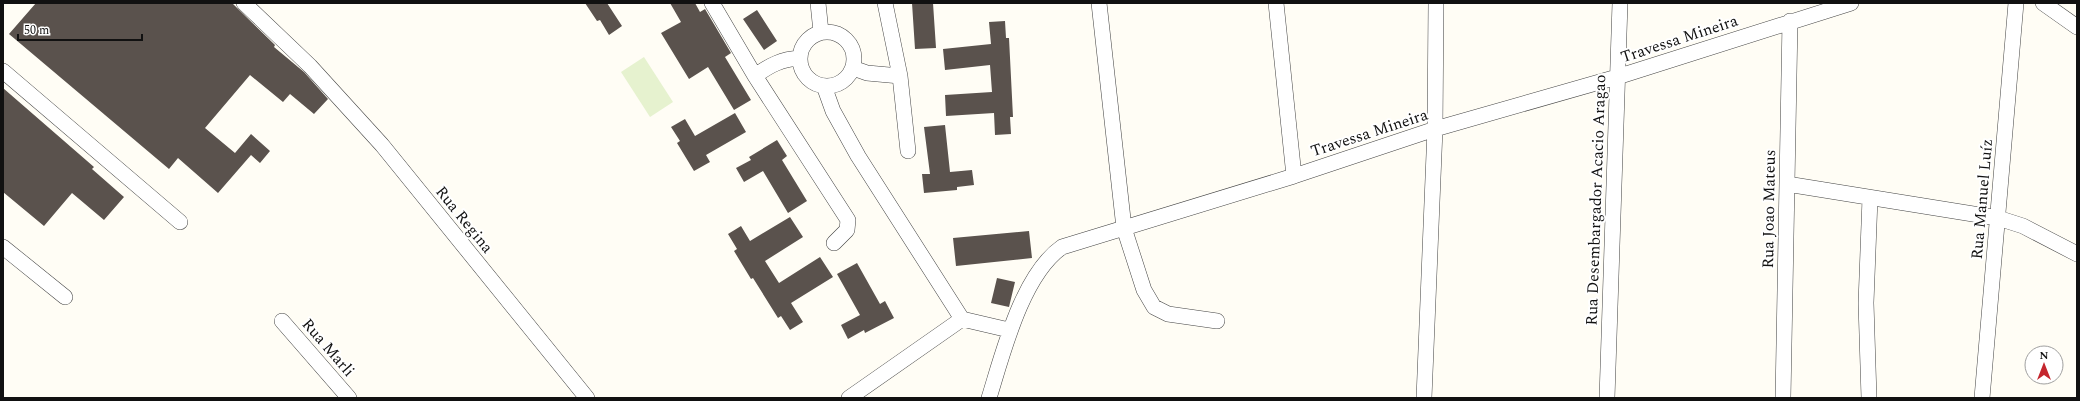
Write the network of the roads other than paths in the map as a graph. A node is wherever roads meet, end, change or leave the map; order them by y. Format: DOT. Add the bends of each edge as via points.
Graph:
graph roads {
  1 [pos="244,3"];
  2 [pos="712,3"];
  3 [pos="818,3"];
  4 [pos="884,3"];
  5 [pos="1099,3"];
  6 [pos="1276,3"];
  7 [pos="1436,3"];
  8 [pos="1620,3"];
  9 [pos="1852,3"];
  10 [pos="2016,3"];
  11 [pos="2043,3"];
  12 [pos="1790,22"];
  13 [pos="2077,27"];
  14 [pos="821,32"];
  15 [pos="800,58"];
  16 [pos="853,68"];
  17 [pos="3,71"];
  18 [pos="755,76"];
  19 [pos="900,76"];
  20 [pos="1617,77"];
  21 [pos="824,86"];
  22 [pos="1435,129"];
  23 [pos="908,151"];
  24 [pos="1294,176"];
  25 [pos="1787,184"];
  26 [pos="1870,198"];
  27 [pos="1998,218"];
  28 [pos="180,222"];
  29 [pos="1124,228"];
  30 [pos="834,243"];
  31 [pos="3,247"];
  32 [pos="2077,254"];
  33 [pos="65,297"];
  34 [pos="962,319"];
  35 [pos="282,320"];
  36 [pos="1217,321"];
  37 [pos="1009,330"];
  38 [pos="349,398"];
  39 [pos="587,398"];
  40 [pos="850,398"];
  41 [pos="989,398"];
  42 [pos="1424,398"];
  43 [pos="1607,398"];
  44 [pos="1783,398"];
  45 [pos="1869,398"];
  46 [pos="1982,398"];
  1 -- 39 [label="street, Rua Regina" via="310,66 382,145"];
  2 -- 18 [label="street"];
  3 -- 14 [label="street"];
  4 -- 19 [label="street"];
  5 -- 29 [label="street"];
  6 -- 24 [label="street"];
  7 -- 22 [label="street"];
  8 -- 20 [label="street, Rua Desembargador Acacio Aragao"];
  9 -- 12 [label="street, Travessa Mineira"];
  10 -- 27 [label="street, Rua Manuel Luíz"];
  11 -- 13 [label="street"];
  12 -- 20 [label="street, Travessa Mineira"];
  12 -- 25 [label="street, Rua Joao Mateus"];
  14 -- 15 [label="street" via="807,41"];
  14 -- 16 [label="street" via="837,34 847,41 854,51"];
  15 -- 18 [label="street" via="780,61"];
  15 -- 21 [label="street" via="806,76"];
  16 -- 19 [label="street" via="867,73"];
  16 -- 21 [label="street" via="844,81"];
  17 -- 28 [label="street"];
  18 -- 30 [label="street" via="848,220 847,230"];
  19 -- 23 [label="street"];
  20 -- 22 [label="street, Travessa Mineira"];
  20 -- 43 [label="street, Rua Desembargador Acacio Aragao"];
  21 -- 34 [label="street" via="833,111 858,156"];
  22 -- 24 [label="street, Travessa Mineira"];
  22 -- 42 [label="street"];
  24 -- 29 [label="street, Travessa Mineira"];
  25 -- 26 [label="street"];
  25 -- 44 [label="street, Rua Joao Mateus"];
  26 -- 27 [label="street"];
  26 -- 45 [label="street" via="1866,303"];
  27 -- 32 [label="street" via="2023,226"];
  27 -- 46 [label="street, Rua Manuel Luíz"];
  29 -- 36 [label="street" via="1144,290 1154,306 1168,314"];
  29 -- 37 [label="street, Travessa Mineira" via="1072,243 1052,254 1036,275"];
  31 -- 33 [label="street"];
  34 -- 37 [label="street"];
  34 -- 40 [label="street"];
  35 -- 38 [label="street, Rua Marli"];
  37 -- 41 [label="street, Travessa Mineira"];
}
